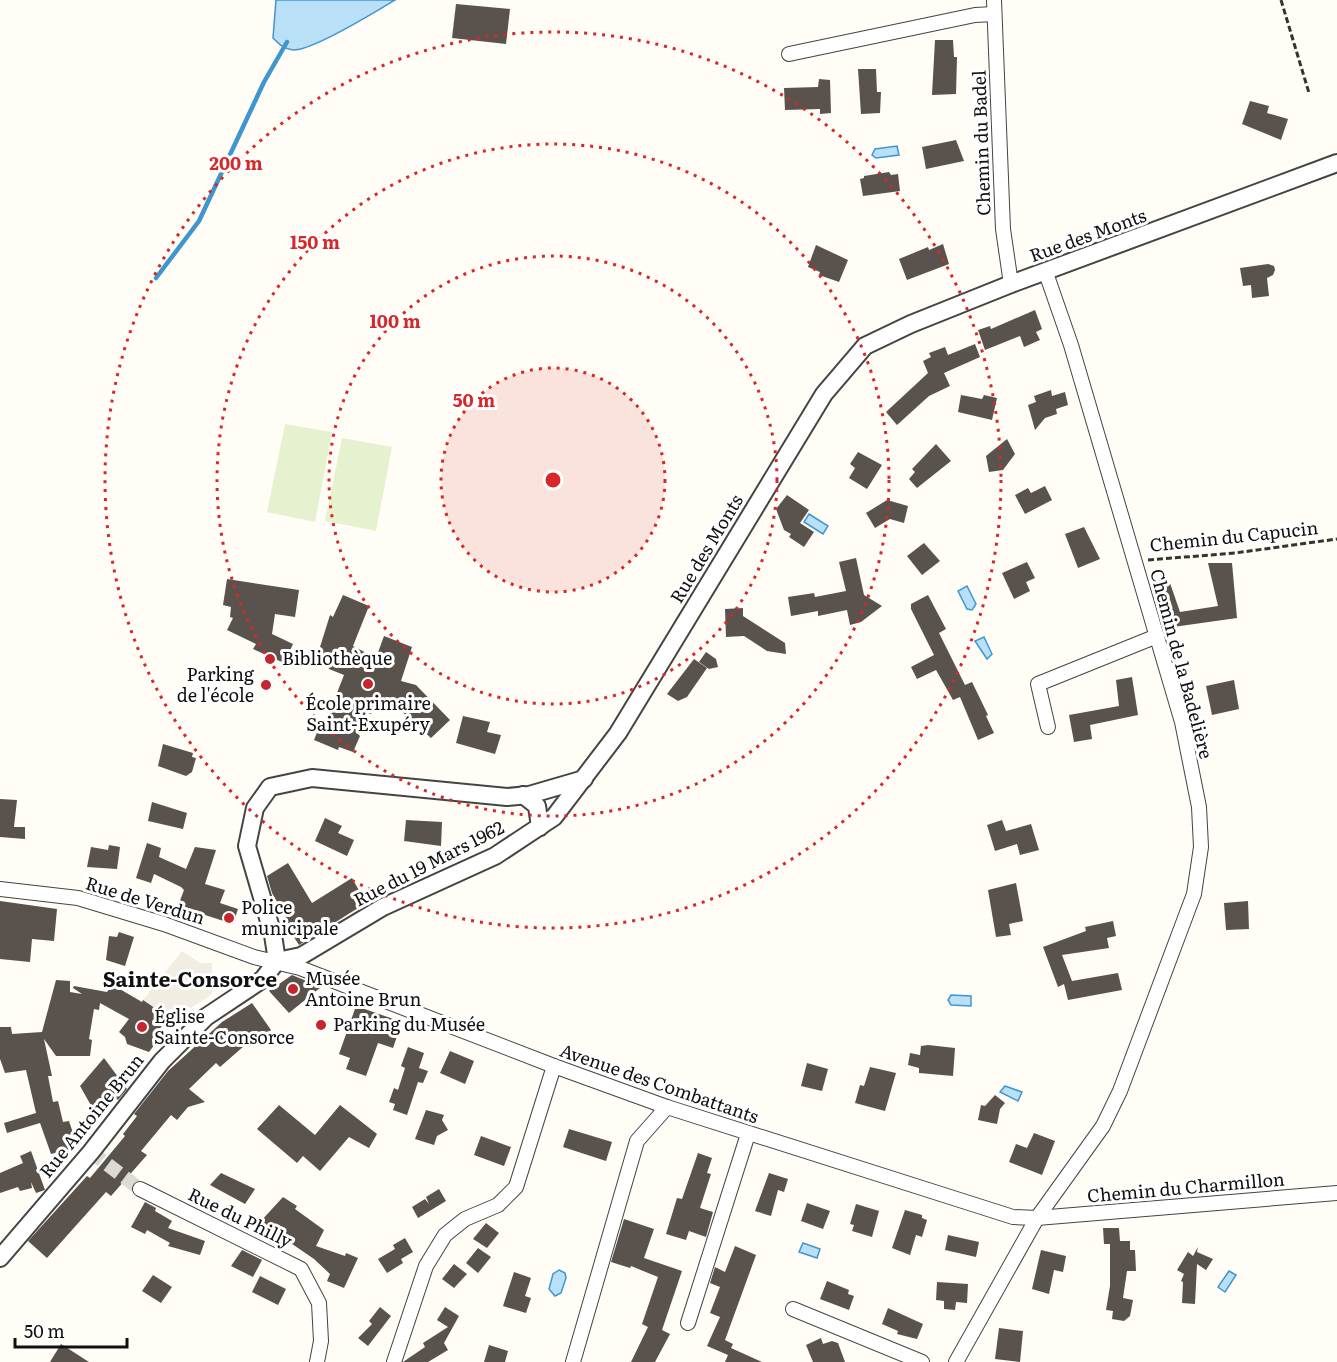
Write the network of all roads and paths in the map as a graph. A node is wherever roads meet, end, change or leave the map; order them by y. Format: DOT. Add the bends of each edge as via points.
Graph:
graph roads {
  1 [pos="1281,0"];
  2 [pos="994,7"];
  3 [pos="789,54"];
  4 [pos="1309,93"];
  5 [pos="1337,163"];
  6 [pos="1046,273"];
  7 [pos="1011,284"];
  8 [pos="1337,539"];
  9 [pos="1134,561"];
  10 [pos="1157,636"];
  11 [pos="1048,727"];
  12 [pos="584,779"];
  13 [pos="523,795"];
  14 [pos="540,827"];
  15 [pos="0,889"];
  16 [pos="277,961"];
  17 [pos="554,1066"];
  18 [pos="667,1107"];
  19 [pos="748,1134"];
  20 [pos="140,1189"];
  21 [pos="1337,1193"];
  22 [pos="1037,1218"];
  23 [pos="0,1258"];
  24 [pos="793,1309"];
  25 [pos="688,1323"];
  26 [pos="317,1362"];
  27 [pos="394,1362"];
  28 [pos="573,1362"];
  29 [pos="922,1362"];
  30 [pos="956,1362"];
  1 -- 4 [label="path"];
  2 -- 3 [label="street" via="975,15"];
  2 -- 7 [label="street, Chemin du Badel" via="1003,229"];
  5 -- 6 [label="street, Rue des Monts"];
  6 -- 7 [label="street, Rue des Monts"];
  6 -- 9 [label="street, Chemin de la Badelière"];
  7 -- 12 [label="street, Rue des Monts" via="865,346 824,394 618,733"];
  8 -- 9 [label="path, Chemin du Capucin"];
  9 -- 10 [label="street, Chemin de la Badelière"];
  10 -- 11 [label="street" via="1038,684"];
  10 -- 22 [label="street, Chemin de la Badelière" via="1182,722 1198,807 1201,847 1194,894 1120,1091 1107,1117"];
  12 -- 13 [label="street"];
  12 -- 14 [label="street, Rue du 19 Mars 1962" via="554,817"];
  13 -- 14 [label="street" via="537,806"];
  13 -- 16 [label="street" via="312,778 270,787 255,808 247,846"];
  14 -- 16 [label="street, Rue du 19 Mars 1962" via="495,856 382,907 301,956"];
  15 -- 16 [label="street, Rue de Verdun" via="78,898 254,957"];
  16 -- 17 [label="street, Avenue des Combattants"];
  16 -- 23 [label="street, Rue Antoine Brun" via="263,979 206,1017 162,1061"];
  17 -- 18 [label="street, Avenue des Combattants"];
  17 -- 27 [label="street" via="516,1187 498,1205 465,1219 445,1235 426,1266"];
  18 -- 19 [label="street, Avenue des Combattants"];
  18 -- 28 [label="street" via="637,1141"];
  19 -- 22 [label="street, Avenue des Combattants" via="1013,1217"];
  19 -- 25 [label="street"];
  20 -- 26 [label="street, Rue du Philly" via="301,1269 319,1303 321,1341"];
  21 -- 22 [label="street, Chemin du Charmillon"];
  22 -- 30 [label="street, Chemin de la Badelière"];
  24 -- 29 [label="street"];
}
